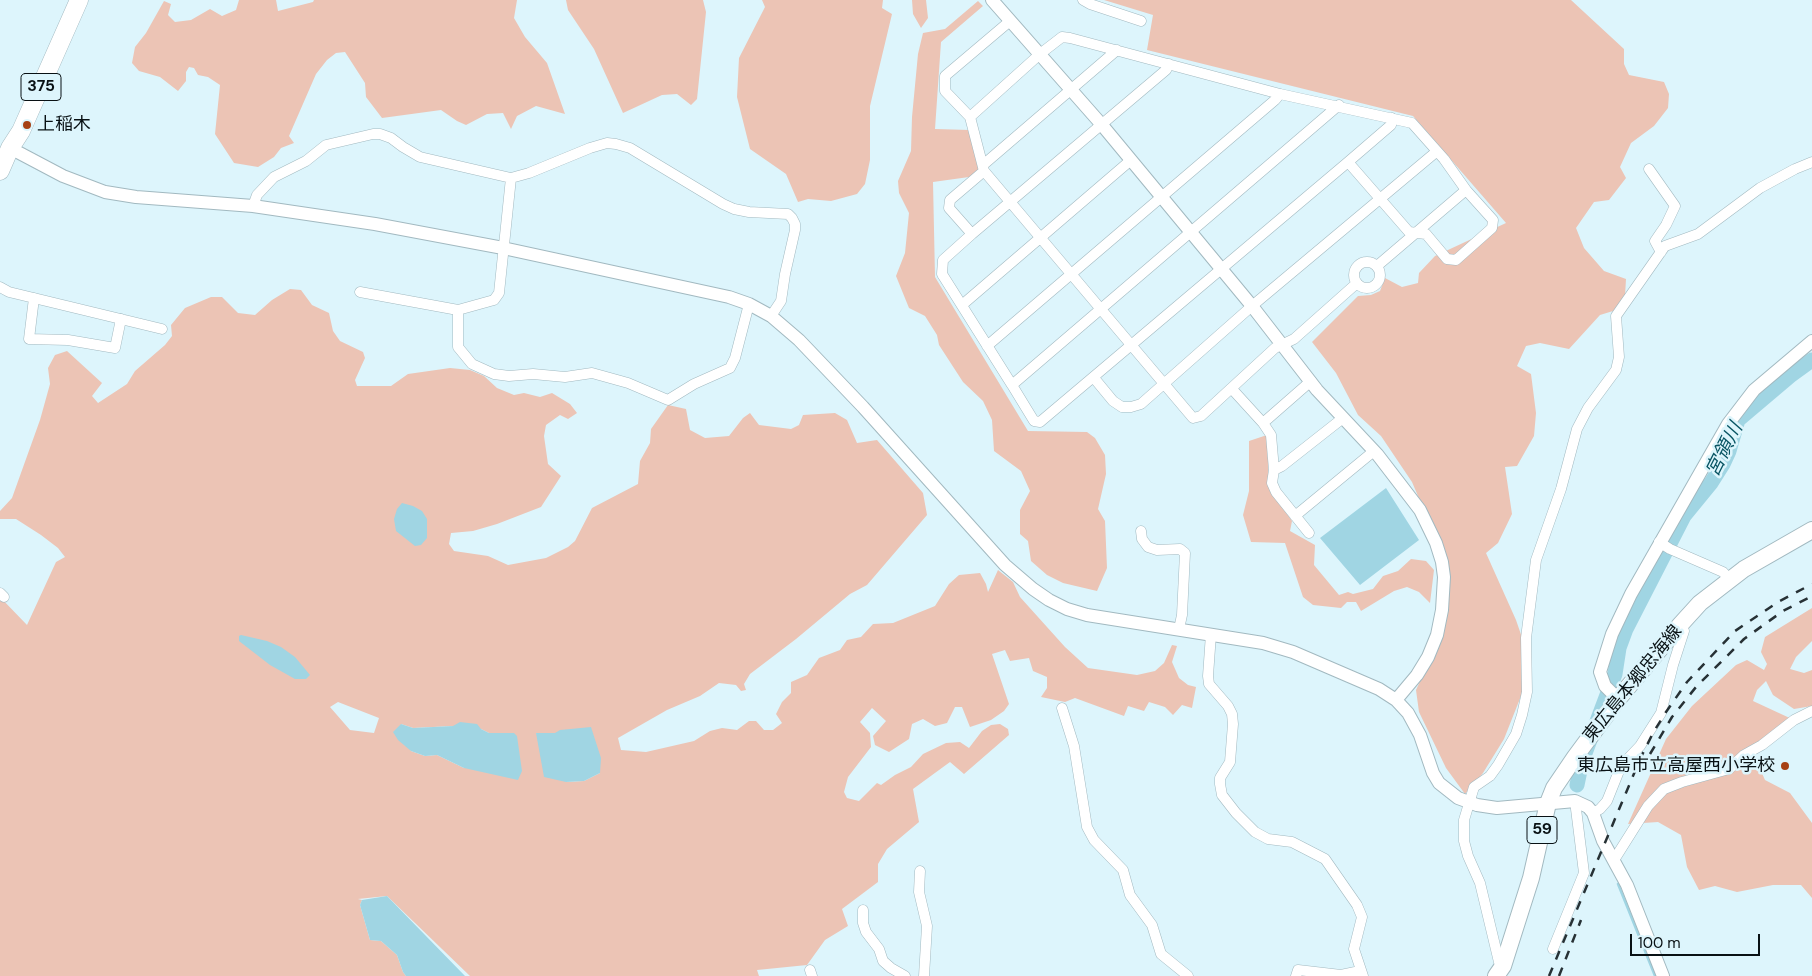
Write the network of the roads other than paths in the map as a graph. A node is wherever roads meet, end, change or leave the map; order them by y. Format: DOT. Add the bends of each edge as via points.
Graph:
graph roads {
  1 [pos="79,0"];
  2 [pos="992,0"];
  3 [pos="1083,0"];
  4 [pos="1141,20"];
  5 [pos="1010,21"];
  6 [pos="1117,50"];
  7 [pos="1040,54"];
  8 [pos="1169,64"];
  9 [pos="1072,90"];
  10 [pos="1280,94"];
  11 [pos="1339,105"];
  12 [pos="970,117"];
  13 [pos="1392,118"];
  14 [pos="1102,125"];
  15 [pos="5,146"];
  16 [pos="1436,152"];
  17 [pos="1131,160"];
  18 [pos="1348,162"];
  19 [pos="1812,162"];
  20 [pos="983,168"];
  21 [pos="1649,169"];
  22 [pos="0,172"];
  23 [pos="511,178"];
  24 [pos="1466,190"];
  25 [pos="1161,196"];
  26 [pos="1380,199"];
  27 [pos="1010,202"];
  28 [pos="253,206"];
  29 [pos="1417,232"];
  30 [pos="1191,233"];
  31 [pos="972,234"];
  32 [pos="1040,238"];
  33 [pos="504,248"];
  34 [pos="1661,252"];
  35 [pos="1377,266"];
  36 [pos="1221,268"];
  37 [pos="1070,274"];
  38 [pos="1357,283"];
  39 [pos="0,287"];
  40 [pos="360,292"];
  41 [pos="34,298"];
  42 [pos="749,304"];
  43 [pos="962,305"];
  44 [pos="1252,306"];
  45 [pos="458,310"];
  46 [pos="1100,310"];
  47 [pos="771,316"];
  48 [pos="121,319"];
  49 [pos="162,329"];
  50 [pos="1811,344"];
  51 [pos="1283,345"];
  52 [pos="986,346"];
  53 [pos="1132,346"];
  54 [pos="1094,378"];
  55 [pos="1310,381"];
  56 [pos="1163,384"];
  57 [pos="1012,385"];
  58 [pos="1232,389"];
  59 [pos="1343,418"];
  60 [pos="1263,422"];
  61 [pos="1374,451"];
  62 [pos="1274,470"];
  63 [pos="1295,516"];
  64 [pos="1812,530"];
  65 [pos="1140,531"];
  66 [pos="1309,533"];
  67 [pos="1665,546"];
  68 [pos="1730,580"];
  69 [pos="1680,624"];
  70 [pos="1180,629"];
  71 [pos="1211,634"];
  72 [pos="1618,698"];
  73 [pos="1396,700"];
  74 [pos="1062,708"];
  75 [pos="1812,710"];
  76 [pos="1575,801"];
  77 [pos="1468,802"];
  78 [pos="1548,803"];
  79 [pos="1593,813"];
  80 [pos="1614,860"];
  81 [pos="920,871"];
  82 [pos="863,910"];
  83 [pos="1553,949"];
  84 [pos="1499,971"];
  85 [pos="1362,973"];
  86 [pos="902,976"];
  87 [pos="924,976"];
  88 [pos="1188,976"];
  89 [pos="1296,976"];
  90 [pos="1663,976"];
  1 -- 15 [label="highway, 375" via="29,113"];
  2 -- 5 [label="street"];
  3 -- 4 [label="street"];
  5 -- 7 [label="street"];
  5 -- 12 [label="street" via="945,76 945,91"];
  6 -- 7 [label="street" via="1062,37"];
  6 -- 8 [label="street"];
  6 -- 9 [label="street"];
  7 -- 9 [label="street"];
  7 -- 12 [label="street"];
  8 -- 10 [label="street"];
  8 -- 14 [label="street"];
  9 -- 14 [label="street"];
  9 -- 20 [label="street"];
  10 -- 11 [label="street"];
  10 -- 25 [label="street"];
  11 -- 13 [label="street"];
  11 -- 30 [label="street"];
  12 -- 20 [label="street"];
  13 -- 16 [label="street" via="1412,122"];
  13 -- 18 [label="street" via="1391,125"];
  14 -- 17 [label="street"];
  14 -- 27 [label="street"];
  15 -- 22 [label="highway, 375"];
  15 -- 28 [label="street" via="63,176 105,192"];
  16 -- 24 [label="street"];
  16 -- 26 [label="street"];
  17 -- 25 [label="street"];
  17 -- 32 [label="street"];
  18 -- 26 [label="street"];
  18 -- 36 [label="street"];
  19 -- 34 [label="street" via="1760,188 1698,234 1664,246"];
  20 -- 27 [label="street"];
  20 -- 31 [label="street" via="950,200 949,208"];
  21 -- 34 [label="street" via="1674,206 1655,241"];
  23 -- 28 [label="street" via="420,157 392,138 373,134 326,145 306,161 274,177 257,195"];
  23 -- 33 [label="street"];
  23 -- 47 [label="street" via="590,148 616,144 630,148 728,206 748,212 788,214 795,230 781,301"];
  24 -- 29 [label="street"];
  24 -- 29 [label="street" via="1493,220 1492,228 1456,260 1447,259 1426,234"];
  25 -- 30 [label="street"];
  25 -- 37 [label="street"];
  26 -- 29 [label="street" via="1409,232"];
  26 -- 44 [label="street"];
  27 -- 31 [label="street"];
  27 -- 32 [label="street"];
  28 -- 33 [label="street"];
  29 -- 35 [label="street"];
  30 -- 36 [label="street"];
  30 -- 46 [label="street"];
  31 -- 43 [label="street" via="942,260 942,274"];
  32 -- 37 [label="street"];
  32 -- 43 [label="street"];
  33 -- 42 [label="street"];
  33 -- 45 [label="street" via="497,298"];
  34 -- 77 [label="street" via="1616,316 1620,357 1616,370 1577,429 1561,489 1536,560 1526,638 1527,692 1516,734 1490,776 1474,787"];
  35 -- 38 [label="street" via="1368,262 1358,265 1354,274"];
  35 -- 38 [label="street" via="1380,276 1375,285 1366,288"];
  36 -- 44 [label="street"];
  36 -- 53 [label="street"];
  37 -- 46 [label="street"];
  37 -- 52 [label="street"];
  38 -- 51 [label="street"];
  39 -- 41 [label="street"];
  40 -- 45 [label="street"];
  41 -- 48 [label="street"];
  41 -- 48 [label="street" via="29,339 68,340 115,348"];
  42 -- 45 [label="street" via="730,368 668,400 628,383 592,373 565,377 494,374 472,364 458,347"];
  42 -- 47 [label="street"];
  43 -- 52 [label="street"];
  44 -- 51 [label="street"];
  44 -- 56 [label="street"];
  46 -- 53 [label="street"];
  46 -- 57 [label="street"];
  47 -- 70 [label="street" via="806,346 1005,564 1032,589 1067,609 1087,615"];
  48 -- 49 [label="street"];
  50 -- 67 [label="street" via="1754,390 1728,424"];
  51 -- 55 [label="street"];
  51 -- 58 [label="street"];
  52 -- 57 [label="street"];
  53 -- 54 [label="street"];
  53 -- 56 [label="street"];
  54 -- 56 [label="street" via="1122,407 1141,404"];
  54 -- 57 [label="street" via="1040,422 1034,421"];
  55 -- 59 [label="street"];
  55 -- 60 [label="street"];
  56 -- 58 [label="street" via="1193,418 1201,416"];
  58 -- 60 [label="street"];
  59 -- 61 [label="street"];
  59 -- 62 [label="street"];
  60 -- 62 [label="street" via="1270,435"];
  61 -- 63 [label="street"];
  61 -- 73 [label="street" via="1420,510 1436,543 1444,576 1442,610 1431,650 1417,675"];
  62 -- 63 [label="street" via="1272,483 1276,492"];
  63 -- 66 [label="street"];
  64 -- 68 [label="main road, 東広島本郷忠海線 / 59"];
  65 -- 70 [label="street" via="1148,547 1180,549 1185,553"];
  67 -- 68 [label="street" via="1723,572"];
  67 -- 72 [label="street" via="1631,594 1612,634 1600,672 1605,686"];
  68 -- 69 [label="main road, 東広島本郷忠海線 / 59" via="1700,603"];
  69 -- 72 [label="main road, 東広島本郷忠海線 / 59"];
  69 -- 79 [label="street" via="1684,631 1661,713 1640,746 1621,766 1607,802"];
  70 -- 71 [label="street"];
  71 -- 73 [label="street" via="1293,652 1380,689"];
  71 -- 85 [label="street" via="1209,684 1228,706 1233,724 1230,762 1220,778 1222,795 1255,832 1268,839 1292,842 1325,859 1362,917 1354,948"];
  72 -- 78 [label="main road, 東広島本郷忠海線 / 59" via="1554,788"];
  73 -- 77 [label="street" via="1408,713 1420,735 1439,783"];
  74 -- 88 [label="street" via="1074,746 1087,827 1094,840 1123,870 1130,896 1152,925 1161,954"];
  75 -- 80 [label="street" via="1729,769 1664,789 1648,806"];
  76 -- 78 [label="street"];
  76 -- 79 [label="street"];
  76 -- 83 [label="street" via="1584,873"];
  77 -- 78 [label="street" via="1497,808"];
  77 -- 84 [label="street" via="1464,842 1480,882"];
  78 -- 84 [label="main road, 東広島本郷忠海線 / 59" via="1531,878"];
  79 -- 80 [label="street" via="1602,841"];
  80 -- 90 [label="street"];
  81 -- 87 [label="street" via="919,892 927,926"];
  82 -- 86 [label="street" via="866,932 879,949 883,961"];
  85 -- 89 [label="street" via="1341,975 1298,970"];
}
